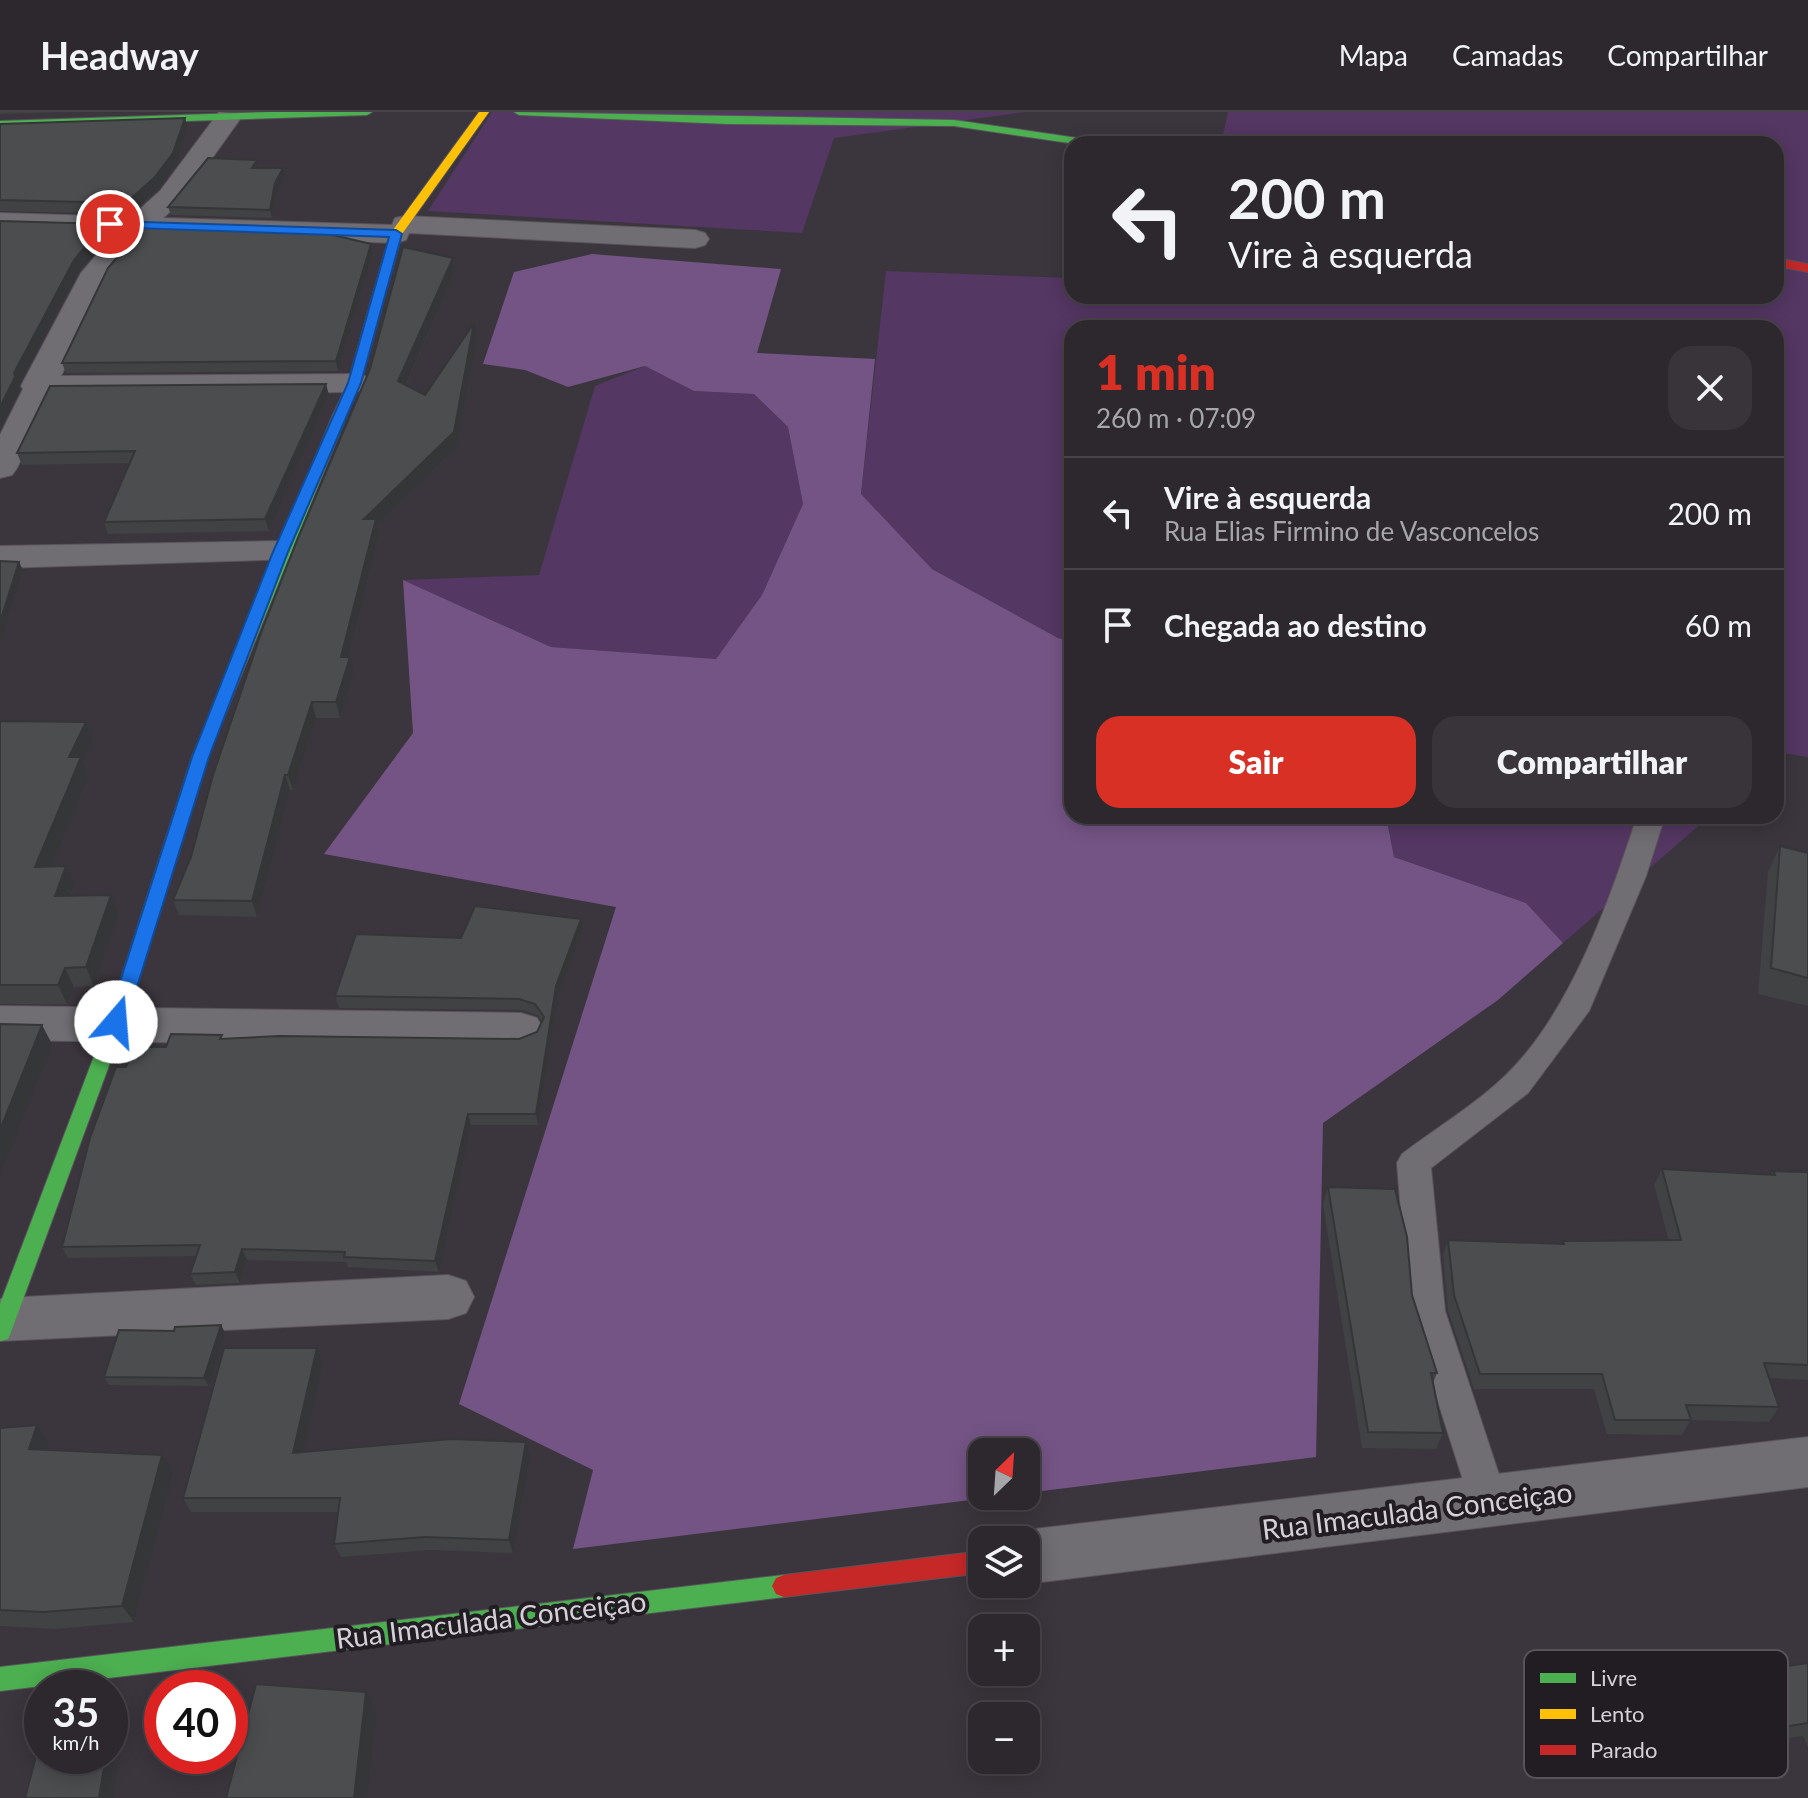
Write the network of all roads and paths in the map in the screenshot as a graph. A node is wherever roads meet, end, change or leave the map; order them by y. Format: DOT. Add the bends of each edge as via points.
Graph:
graph roads {
  1 [pos="367,112"];
  2 [pos="484,112"];
  3 [pos="519,112"];
  4 [pos="230,115"];
  5 [pos="0,124"];
  6 [pos="1064,139"];
  7 [pos="0,221"];
  8 [pos="138,225"];
  9 [pos="400,229"];
  10 [pos="695,239"];
  11 [pos="1784,264"];
  12 [pos="1808,268"];
  13 [pos="354,383"];
  14 [pos="37,386"];
  15 [pos="0,468"];
  16 [pos="281,552"];
  17 [pos="0,557"];
  18 [pos="1648,824"];
  19 [pos="116,1022"];
  20 [pos="0,1023"];
  21 [pos="521,1030"];
  22 [pos="448,1297"];
  23 [pos="2,1326"];
  24 [pos="1808,1462"];
  25 [pos="1489,1502"];
  26 [pos="1040,1555"];
  27 [pos="968,1564"];
  28 [pos="0,1679"];
  1 -- 4 [label="street"];
  2 -- 9 [label="street"];
  3 -- 6 [label="street" via="954,123"];
  4 -- 5 [label="street"];
  4 -- 8 [label="street" via="170,197"];
  7 -- 8 [label="street"];
  8 -- 9 [label="street"];
  8 -- 14 [label="street" via="96,273"];
  9 -- 10 [label="street"];
  9 -- 13 [label="street"];
  11 -- 12 [label="street"];
  13 -- 14 [label="street"];
  13 -- 16 [label="street"];
  14 -- 15 [label="street"];
  16 -- 17 [label="street"];
  16 -- 19 [label="street" via="200,757"];
  18 -- 25 [label="lane" via="1578,1003 1517,1084 1414,1163 1427,1311"];
  19 -- 20 [label="street"];
  19 -- 21 [label="street"];
  19 -- 23 [label="street"];
  22 -- 23 [label="street"];
  24 -- 25 [label="street, Rua Imaculada Conceiçao"];
  25 -- 26 [label="street, Rua Imaculada Conceiçao"];
  27 -- 28 [label="street, Rua Imaculada Conceiçao"];
}
